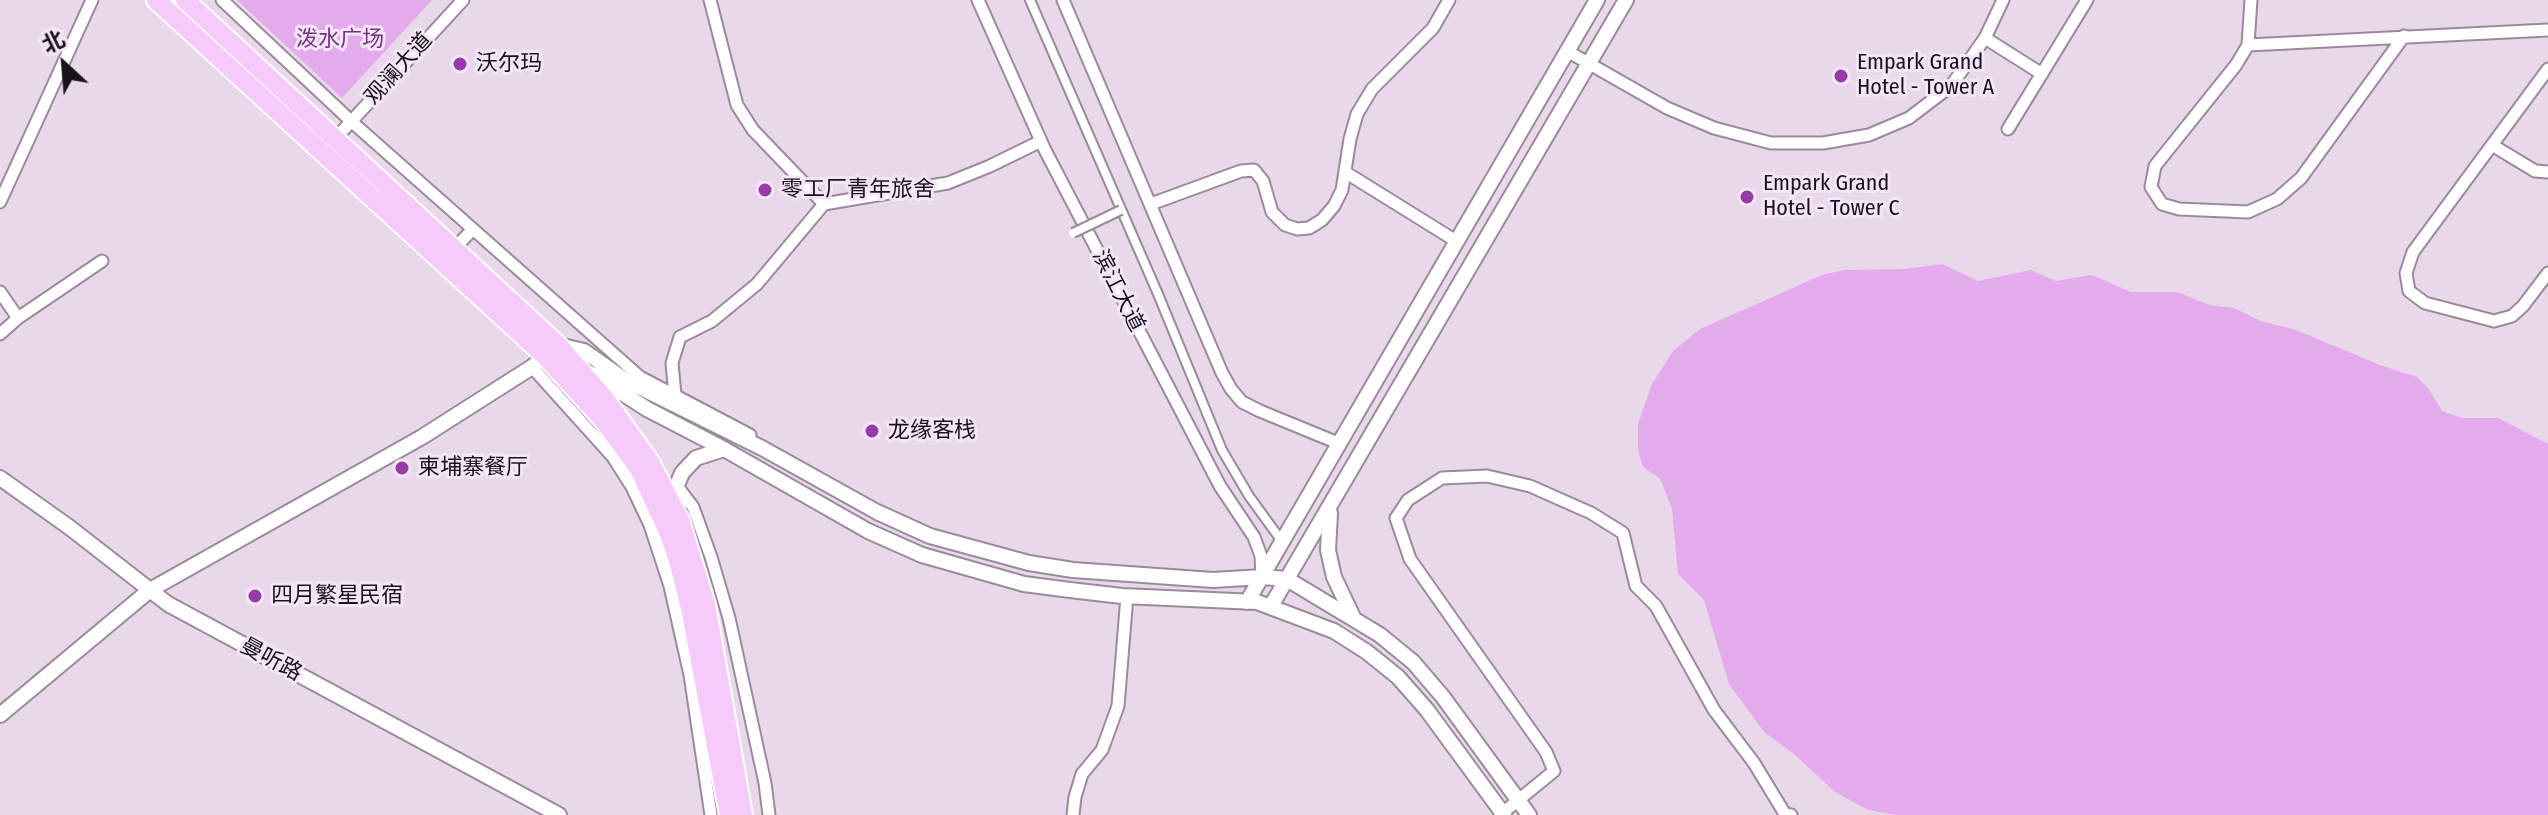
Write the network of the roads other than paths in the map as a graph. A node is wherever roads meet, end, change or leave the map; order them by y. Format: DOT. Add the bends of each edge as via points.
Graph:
graph roads {
  1 [pos="92,0"];
  2 [pos="156,0"];
  3 [pos="185,0"];
  4 [pos="222,0"];
  5 [pos="463,0"];
  6 [pos="710,0"];
  7 [pos="1030,0"];
  8 [pos="1063,0"];
  9 [pos="1449,0"];
  10 [pos="1597,0"];
  11 [pos="1626,0"];
  12 [pos="2003,0"];
  13 [pos="2087,0"];
  14 [pos="2251,0"];
  15 [pos="978,1"];
  16 [pos="2548,30"];
  17 [pos="2404,36"];
  18 [pos="1985,38"];
  19 [pos="2248,45"];
  20 [pos="1567,51"];
  21 [pos="1588,64"];
  22 [pos="2548,69"];
  23 [pos="2042,74"];
  24 [pos="352,122"];
  25 [pos="2008,129"];
  26 [pos="336,138"];
  27 [pos="1041,141"];
  28 [pos="2492,145"];
  29 [pos="1345,172"];
  30 [pos="2548,172"];
  31 [pos="0,202"];
  32 [pos="824,204"];
  33 [pos="1151,204"];
  34 [pos="1121,210"];
  35 [pos="472,230"];
  36 [pos="1073,233"];
  37 [pos="1456,241"];
  38 [pos="454,249"];
  39 [pos="102,261"];
  40 [pos="2548,273"];
  41 [pos="0,292"];
  42 [pos="18,318"];
  43 [pos="0,334"];
  44 [pos="545,356"];
  45 [pos="580,369"];
  46 [pos="675,395"];
  47 [pos="1338,443"];
  48 [pos="762,448"];
  49 [pos="724,449"];
  50 [pos="0,478"];
  51 [pos="823,482"];
  52 [pos="677,485"];
  53 [pos="812,500"];
  54 [pos="1332,501"];
  55 [pos="680,520"];
  56 [pos="1281,540"];
  57 [pos="1262,577"];
  58 [pos="1287,579"];
  59 [pos="150,590"];
  60 [pos="1127,596"];
  61 [pos="1247,602"];
  62 [pos="1271,606"];
  63 [pos="1354,619"];
  64 [pos="0,715"];
  65 [pos="717,720"];
  66 [pos="1520,801"];
  67 [pos="1502,814"];
  68 [pos="559,815"];
  69 [pos="711,815"];
  70 [pos="729,815"];
  71 [pos="743,815"];
  72 [pos="769,815"];
  73 [pos="1073,815"];
  74 [pos="1529,815"];
  75 [pos="1791,815"];
  1 -- 31 [label="street"];
  2 -- 44 [label="highway"];
  3 -- 26 [label="highway"];
  4 -- 24 [label="street"];
  5 -- 24 [label="street, 观澜大道"];
  6 -- 32 [label="street" via="737,105 753,130"];
  7 -- 34 [label="street"];
  8 -- 33 [label="street"];
  9 -- 29 [label="street" via="1433,28 1372,89 1357,114"];
  10 -- 20 [label="street"];
  11 -- 21 [label="street"];
  12 -- 18 [label="street"];
  13 -- 23 [label="street"];
  14 -- 19 [label="street"];
  15 -- 27 [label="street, 滨江大道"];
  16 -- 17 [label="street"];
  17 -- 19 [label="street"];
  17 -- 19 [label="street" via="2301,178 2277,199 2248,212 2162,204 2151,187 2155,166"];
  18 -- 21 [label="street" via="1951,86 1909,118 1869,135 1823,143 1771,143 1714,128"];
  18 -- 23 [label="street"];
  20 -- 21 [label="street"];
  20 -- 37 [label="street"];
  21 -- 54 [label="street"];
  22 -- 28 [label="street"];
  23 -- 25 [label="street"];
  24 -- 26 [label="street, 观澜大道"];
  24 -- 35 [label="street"];
  26 -- 38 [label="highway"];
  27 -- 32 [label="street" via="948,183"];
  27 -- 57 [label="street, 滨江大道" via="1220,486 1254,537"];
  28 -- 30 [label="street" via="2535,171"];
  28 -- 40 [label="street" via="2413,252 2406,273 2409,291 2425,303 2494,321 2512,316"];
  29 -- 33 [label="street" via="1334,206 1309,228 1285,225 1272,212 1254,170"];
  29 -- 37 [label="street"];
  32 -- 46 [label="street" via="757,284 712,321 680,337 672,363"];
  33 -- 47 [label="street" via="1231,389 1242,402"];
  34 -- 36 [label="street, bridge"];
  34 -- 56 [label="street" via="1222,450"];
  35 -- 38 [label="street"];
  35 -- 46 [label="street" via="640,377"];
  37 -- 47 [label="street"];
  38 -- 44 [label="highway"];
  39 -- 42 [label="street"];
  41 -- 42 [label="street"];
  42 -- 43 [label="street"];
  44 -- 45 [label="highway"];
  44 -- 48 [label="street" via="584,351 625,380"];
  44 -- 59 [label="street" via="418,439"];
  44 -- 65 [label="highway" via="639,469 669,534"];
  44 -- 69 [label="street" via="632,487 650,525 690,675"];
  45 -- 49 [label="street"];
  45 -- 55 [label="highway" via="650,462"];
  46 -- 48 [label="street" via="753,436"];
  47 -- 56 [label="street"];
  48 -- 51 [label="street"];
  49 -- 52 [label="street" via="696,458"];
  49 -- 53 [label="street"];
  50 -- 59 [label="street, 曼听路"];
  51 -- 53 [label="street"];
  51 -- 57 [label="street" via="930,536 1029,563 1124,575"];
  52 -- 55 [label="street"];
  52 -- 72 [label="street" via="693,507 729,618"];
  53 -- 60 [label="street" via="922,555 1024,584"];
  54 -- 58 [label="street"];
  54 -- 63 [label="street" via="1328,550"];
  55 -- 65 [label="highway" via="706,605"];
  56 -- 57 [label="street"];
  57 -- 58 [label="street"];
  57 -- 61 [label="street"];
  58 -- 62 [label="street"];
  58 -- 63 [label="street"];
  59 -- 64 [label="street"];
  59 -- 68 [label="street, 曼听路"];
  60 -- 61 [label="street"];
  60 -- 73 [label="street" via="1118,706 1102,750 1082,774"];
  61 -- 62 [label="street"];
  62 -- 67 [label="street" via="1334,631 1398,677"];
  63 -- 66 [label="street" via="1413,662"];
  65 -- 70 [label="highway"];
  65 -- 71 [label="highway"];
  66 -- 67 [label="street"];
  66 -- 74 [label="street"];
  66 -- 75 [label="street" via="1554,771 1546,752 1410,559 1396,518 1408,500 1442,478 1487,476 1530,486 1623,533 1636,586 1656,606 1714,710 1785,814"];
}
